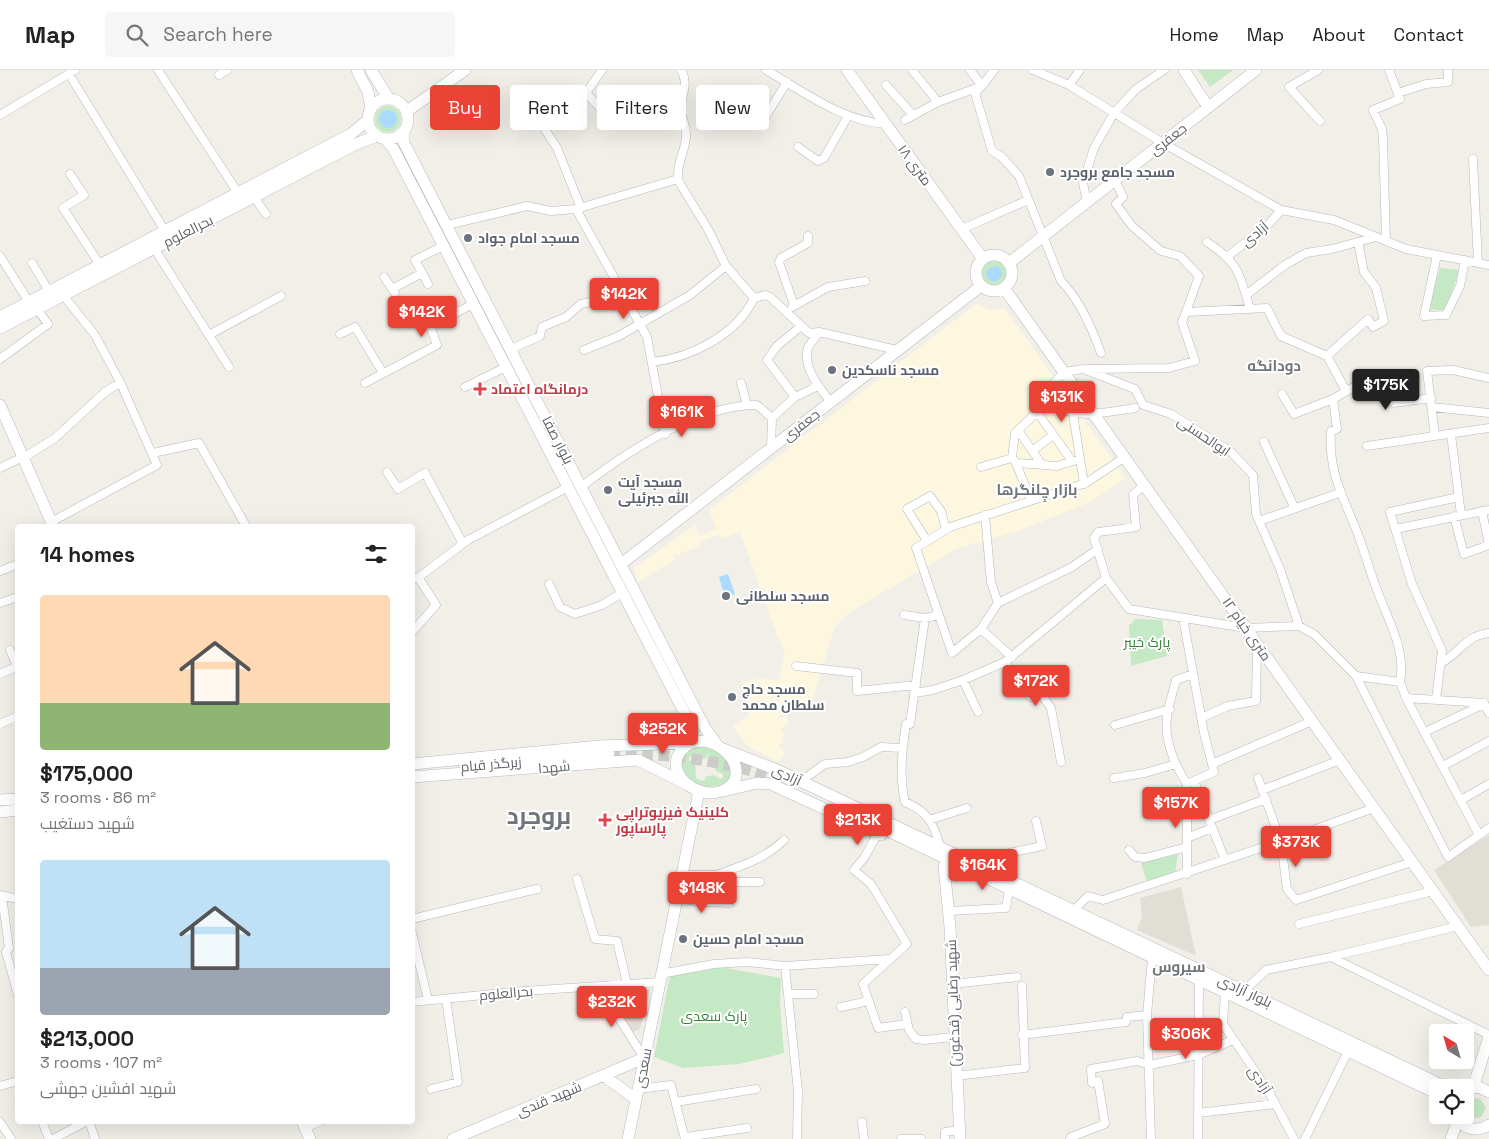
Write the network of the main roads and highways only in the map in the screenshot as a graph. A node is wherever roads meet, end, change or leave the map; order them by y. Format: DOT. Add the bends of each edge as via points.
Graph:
graph roads {
  1 [pos="357,70"];
  2 [pos="371,70"];
  3 [pos="465,70"];
  4 [pos="848,70"];
  5 [pos="1184,70"];
  6 [pos="1256,70"];
  7 [pos="389,99"];
  8 [pos="1208,107"];
  9 [pos="406,112"];
  10 [pos="369,114"];
  11 [pos="404,132"];
  12 [pos="381,138"];
  13 [pos="983,259"];
  14 [pos="1008,263"];
  15 [pos="981,286"];
  16 [pos="1004,288"];
  17 [pos="33,305"];
  18 [pos="0,317"];
  19 [pos="0,328"];
  20 [pos="535,396"];
  21 [pos="524,402"];
  22 [pos="0,405"];
  23 [pos="52,524"];
  24 [pos="621,564"];
  25 [pos="692,743"];
  26 [pos="644,744"];
  27 [pos="720,747"];
  28 [pos="609,753"];
  29 [pos="643,763"];
  30 [pos="415,764"];
  31 [pos="766,765"];
  32 [pos="415,768"];
  33 [pos="433,770"];
  34 [pos="415,774"];
  35 [pos="415,775"];
  36 [pos="782,780"];
  37 [pos="762,783"];
  38 [pos="694,789"];
  39 [pos="723,791"];
  40 [pos="15,799"];
  41 [pos="0,800"];
  42 [pos="15,810"];
  43 [pos="0,812"];
  44 [pos="944,866"];
  45 [pos="1012,886"];
  46 [pos="1489,970"];
  47 [pos="1489,1036"];
  48 [pos="644,1058"];
  49 [pos="604,1076"];
  50 [pos="1429,1079"];
  51 [pos="1473,1079"];
  52 [pos="1474,1089"];
  53 [pos="1429,1090"];
  54 [pos="1489,1092"];
  55 [pos="637,1094"];
  56 [pos="1454,1124"];
  57 [pos="1463,1124"];
  58 [pos="1489,1125"];
  59 [pos="959,1134"];
  60 [pos="1471,1134"];
  61 [pos="453,1139"];
  62 [pos="628,1139"];
  63 [pos="1451,1139"];
  1 -- 10 [label="main road" via="368,92"];
  2 -- 7 [label="main road"];
  3 -- 9 [label="main road"];
  4 -- 13 [label="main road, ۱۸ متری"];
  5 -- 8 [label="main road"];
  6 -- 8 [label="main road, جعفری"];
  7 -- 9 [label="main road" via="401,104"];
  7 -- 10 [label="main road" via="380,101"];
  8 -- 14 [label="main road, جعفری"];
  9 -- 11 [label="main road" via="408,124"];
  10 -- 12 [label="main road" via="370,129"];
  10 -- 17 [label="main road, بحرالعلوم" via="351,134 49,291"];
  11 -- 12 [label="main road" via="398,137"];
  11 -- 20 [label="main road, بلوار صفا" via="404,143"];
  12 -- 17 [label="main road, بحرالعلوم" via="356,144 63,295"];
  12 -- 21 [label="main road, بلوار صفا" via="393,148"];
  13 -- 14 [label="main road" via="994,255"];
  13 -- 15 [label="main road" via="976,272"];
  14 -- 16 [label="main road" via="1011,279"];
  15 -- 16 [label="main road" via="990,291"];
  15 -- 24 [label="main road, جعفری"];
  16 -- 46 [label="main road, ۱۲ متری خیام"];
  17 -- 18 [label="main road, بحرالعلوم"];
  17 -- 19 [label="main road, بحرالعلوم"];
  20 -- 21 [label="main road"];
  20 -- 24 [label="main road, بلوار صفا"];
  21 -- 25 [label="main road, بلوار صفا" via="690,724"];
  22 -- 23 [label="main road"];
  24 -- 27 [label="main road, بلوار صفا" via="705,728"];
  25 -- 26 [label="main road, شهدا"];
  25 -- 27 [label="main road" via="704,741"];
  25 -- 38 [label="main road" via="680,751 676,763 679,774"];
  26 -- 29 [label="main road" via="650,753"];
  26 -- 30 [label="main road, شهدا"];
  27 -- 31 [label="main road, آزادی"];
  27 -- 39 [label="main road" via="732,758 737,773 734,782"];
  28 -- 33 [label="main road, زیرگذر قیام"];
  29 -- 35 [label="main road, شهدا" via="626,761"];
  29 -- 38 [label="main road, شهدا"];
  31 -- 37 [label="main road" via="760,771"];
  31 -- 45 [label="main road, آزادی" via="981,866"];
  32 -- 33 [label="main road"];
  33 -- 34 [label="main road"];
  36 -- 45 [label="main road" via="969,869"];
  37 -- 39 [label="main road, آزادی"];
  37 -- 44 [label="main road, آزادی" via="771,784"];
  38 -- 39 [label="main road" via="710,793"];
  38 -- 48 [label="main road, سعدی" via="682,875"];
  40 -- 41 [label="main road"];
  42 -- 43 [label="main road"];
  44 -- 45 [label="main road, آزادی" via="964,876"];
  44 -- 59 [label="main road, (قدغون) شهید رضایی"];
  45 -- 50 [label="main road, بلوار آزادی" via="1074,910"];
  45 -- 53 [label="main road, بلوار آزادی" via="1152,958"];
  47 -- 51 [label="main road"];
  48 -- 49 [label="main road, شهید قندی"];
  48 -- 55 [label="main road, سعدی"];
  49 -- 55 [label="main road"];
  49 -- 61 [label="main road, شهید قندی"];
  52 -- 54 [label="main road"];
  55 -- 62 [label="main road, سعدی"];
  56 -- 63 [label="main road"];
  57 -- 60 [label="main road"];
  58 -- 60 [label="main road"];
}
